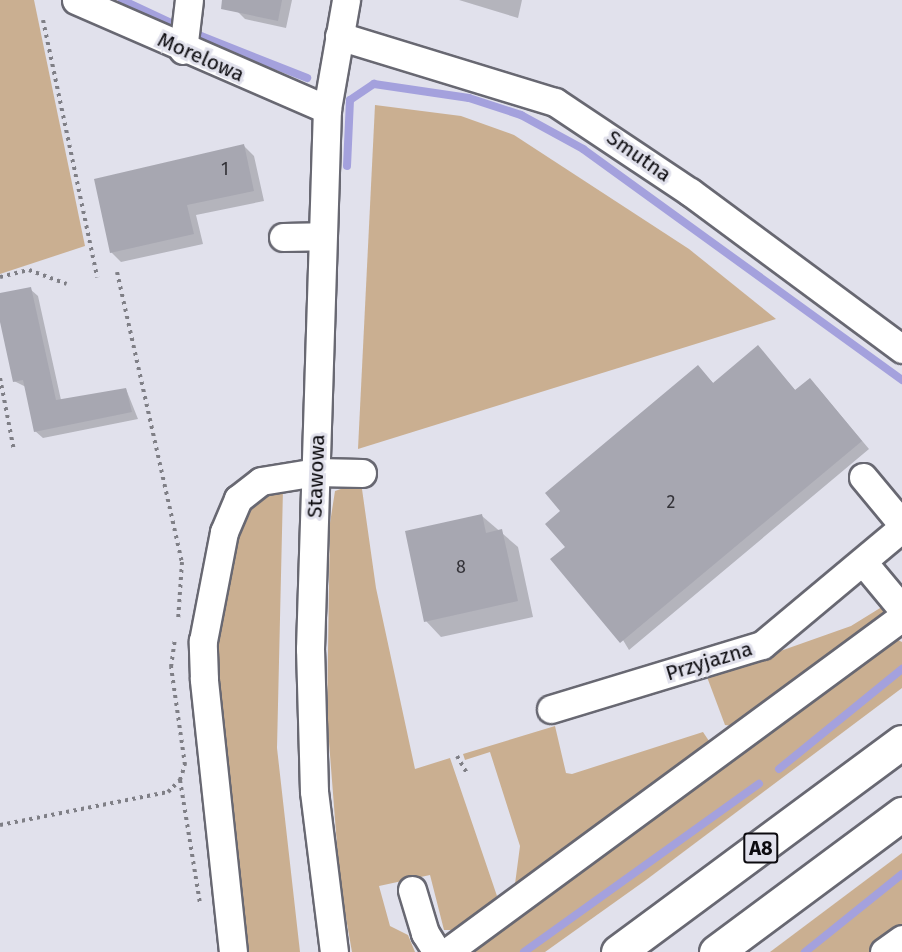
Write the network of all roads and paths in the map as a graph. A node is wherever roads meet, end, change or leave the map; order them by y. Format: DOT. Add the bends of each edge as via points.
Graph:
graph roads {
  1 [pos="76,0"];
  2 [pos="346,0"];
  3 [pos="43,20"];
  4 [pos="187,28"];
  5 [pos="339,36"];
  6 [pos="327,109"];
  7 [pos="322,236"];
  8 [pos="283,237"];
  9 [pos="117,272"];
  10 [pos="0,277"];
  11 [pos="97,277"];
  12 [pos="67,284"];
  13 [pos="902,349"];
  14 [pos="0,378"];
  15 [pos="14,451"];
  16 [pos="316,472"];
  17 [pos="362,473"];
  18 [pos="863,477"];
  19 [pos="902,526"];
  20 [pos="863,562"];
  21 [pos="902,609"];
  22 [pos="902,617"];
  23 [pos="551,709"];
  24 [pos="902,742"];
  25 [pos="457,756"];
  26 [pos="466,773"];
  27 [pos="180,780"];
  28 [pos="902,814"];
  29 [pos="0,825"];
  30 [pos="412,890"];
  31 [pos="201,918"];
  32 [pos="902,939"];
  33 [pos="233,952"];
  34 [pos="334,952"];
  35 [pos="437,952"];
  36 [pos="447,952"];
  37 [pos="618,952"];
  38 [pos="716,952"];
  39 [pos="884,952"];
  1 -- 4 [label="street, Morelowa"];
  2 -- 5 [label="street, Stawowa"];
  3 -- 11 [label="path"];
  4 -- 6 [label="street, Morelowa"];
  5 -- 6 [label="street, Stawowa"];
  5 -- 13 [label="street, Smutna" via="555,102 690,192"];
  6 -- 7 [label="street, Stawowa"];
  7 -- 8 [label="street"];
  7 -- 16 [label="street, Stawowa"];
  9 -- 27 [label="path" via="182,562 184,585 171,667 185,765"];
  10 -- 12 [label="path" via="29,270"];
  14 -- 15 [label="path"];
  16 -- 17 [label="street"];
  16 -- 33 [label="street" via="261,481 238,499 224,532 203,641"];
  16 -- 34 [label="street, Stawowa" via="311,753"];
  18 -- 19 [label="street"];
  19 -- 20 [label="street, Przyjazna"];
  20 -- 21 [label="street"];
  20 -- 23 [label="street, Przyjazna" via="762,645"];
  22 -- 36 [label="street"];
  24 -- 37 [label="highway, A8"];
  25 -- 26 [label="path"];
  27 -- 29 [label="path" via="168,792"];
  27 -- 31 [label="path"];
  28 -- 38 [label="highway"];
  30 -- 35 [label="street" via="425,933"];
  32 -- 39 [label="street"];
}
